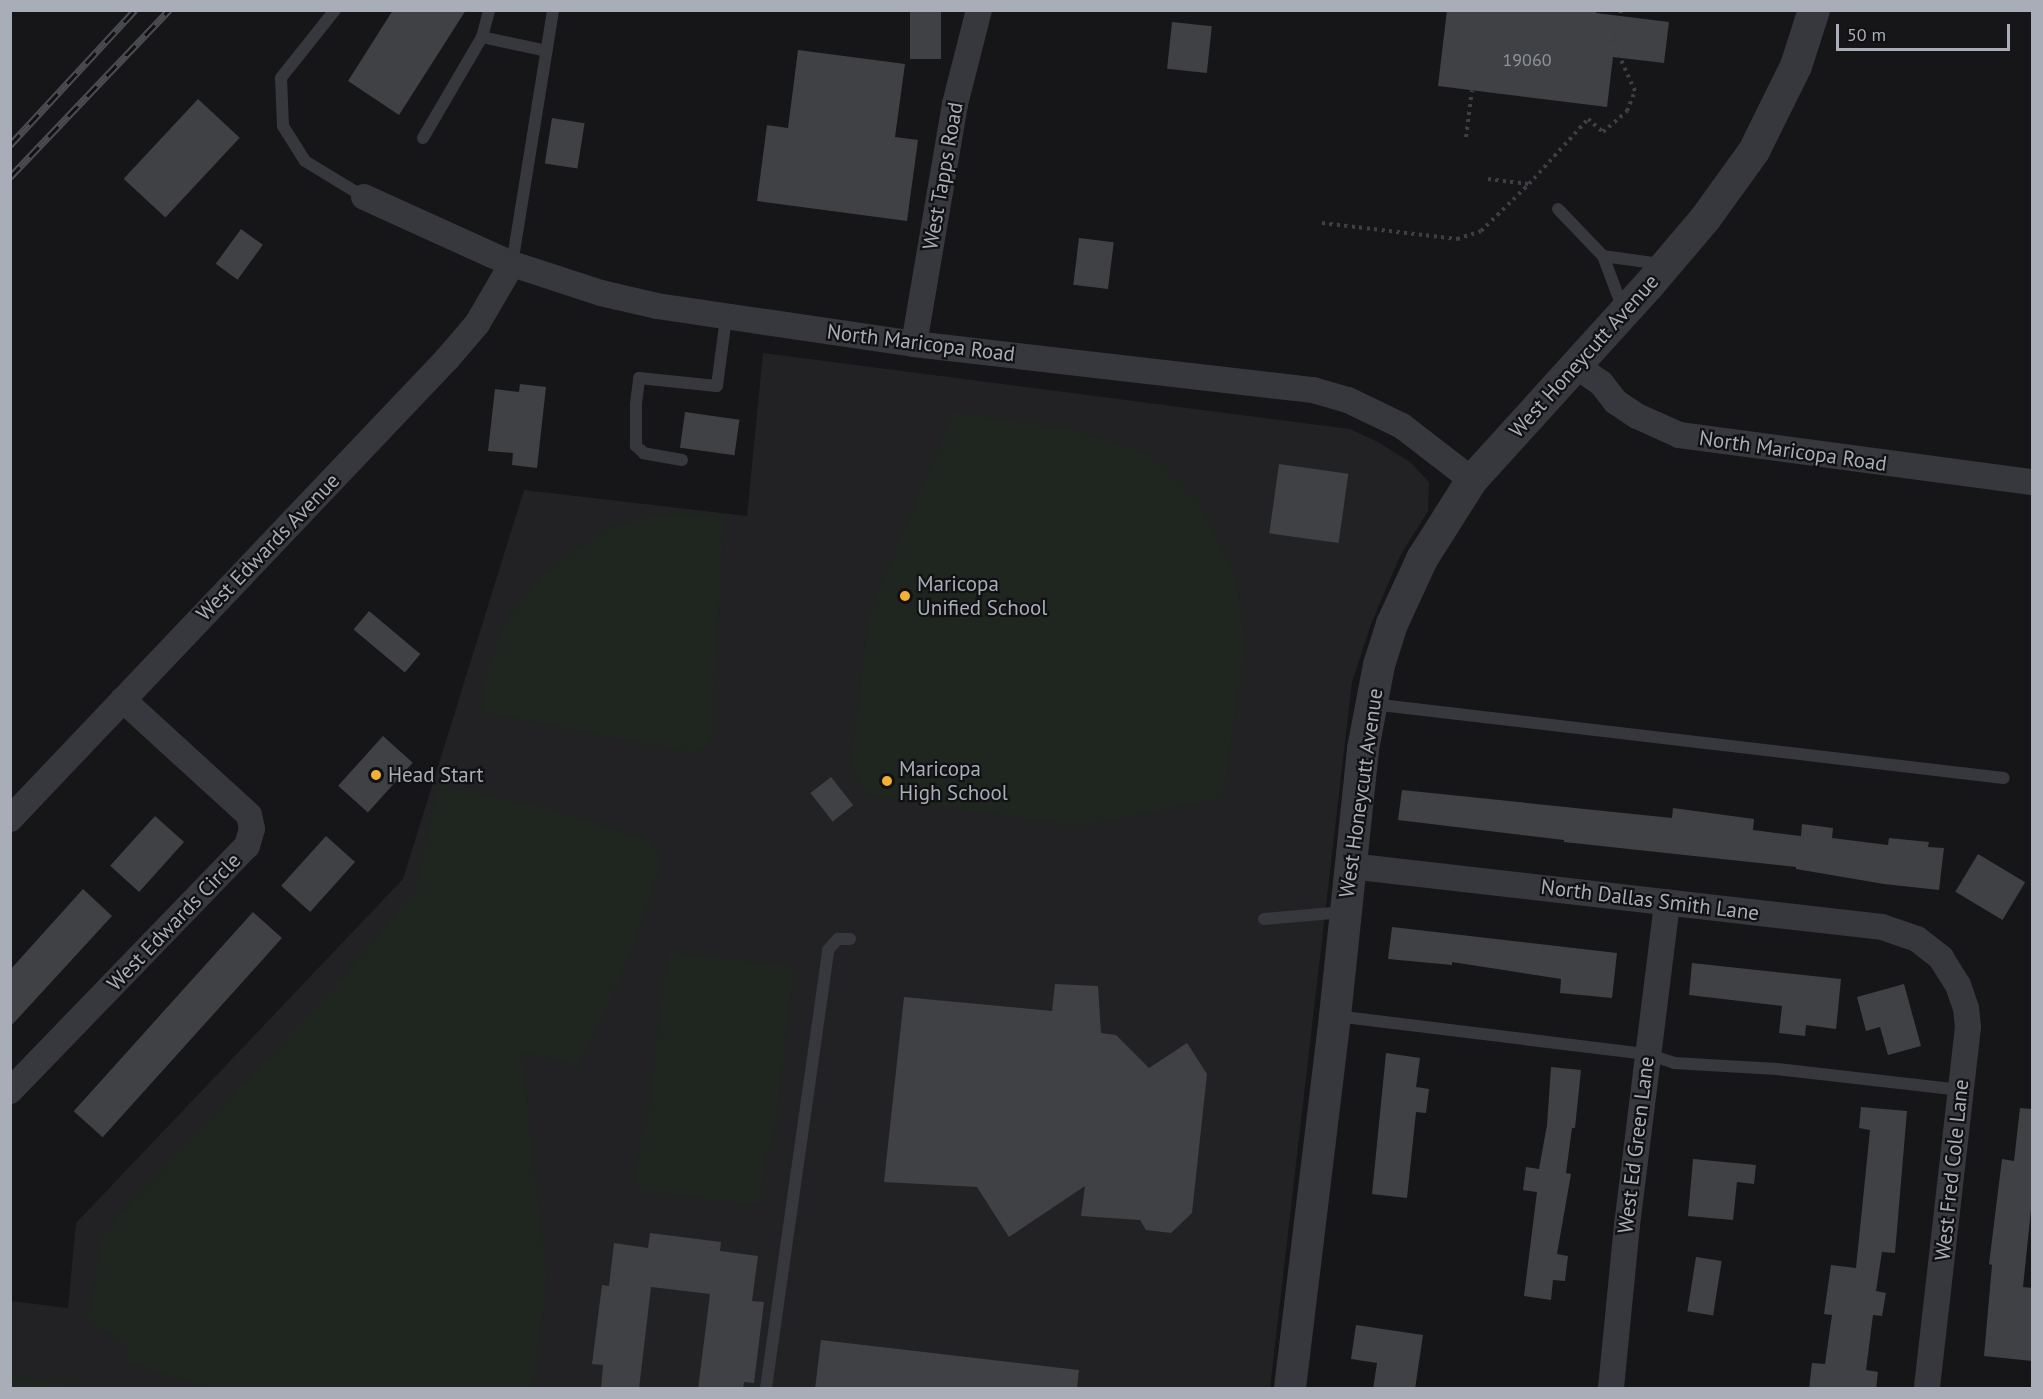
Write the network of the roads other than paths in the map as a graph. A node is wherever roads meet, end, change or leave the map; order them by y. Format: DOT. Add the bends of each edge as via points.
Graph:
graph roads {
  1 [pos="334,10"];
  2 [pos="489,10"];
  3 [pos="553,10"];
  4 [pos="979,10"];
  5 [pos="1814,10"];
  6 [pos="482,37"];
  7 [pos="547,51"];
  8 [pos="423,138"];
  9 [pos="364,197"];
  10 [pos="1558,209"];
  11 [pos="1604,256"];
  12 [pos="512,264"];
  13 [pos="1666,265"];
  14 [pos="1624,313"];
  15 [pos="726,318"];
  16 [pos="914,344"];
  17 [pos="1575,366"];
  18 [pos="682,460"];
  19 [pos="1472,480"];
  20 [pos="2032,482"];
  21 [pos="123,700"];
  22 [pos="1371,704"];
  23 [pos="2004,778"];
  24 [pos="10,819"];
  25 [pos="1350,866"];
  26 [pos="1666,902"];
  27 [pos="1345,912"];
  28 [pos="1264,919"];
  29 [pos="850,939"];
  30 [pos="1941,958"];
  31 [pos="1335,1016"];
  32 [pos="1647,1054"];
  33 [pos="1961,1090"];
  34 [pos="10,1091"];
  35 [pos="766,1389"];
  36 [pos="1290,1389"];
  37 [pos="1611,1389"];
  38 [pos="1927,1389"];
  1 -- 9 [label="lane" via="281,78 283,126 305,160"];
  2 -- 6 [label="lane"];
  3 -- 7 [label="lane"];
  4 -- 16 [label="street, West Tapps Road" via="955,104"];
  5 -- 13 [label="street, West Honeycutt Avenue" via="1796,66 1754,151"];
  6 -- 7 [label="lane"];
  6 -- 8 [label="lane"];
  7 -- 12 [label="lane"];
  9 -- 12 [label="street, North Maricopa Road"];
  10 -- 11 [label="lane"];
  11 -- 13 [label="lane"];
  11 -- 14 [label="lane"];
  12 -- 15 [label="street, North Maricopa Road" via="602,293"];
  12 -- 21 [label="street, West Edwards Avenue" via="477,324 447,359"];
  13 -- 14 [label="street, West Honeycutt Avenue"];
  14 -- 17 [label="street, West Honeycutt Avenue"];
  15 -- 16 [label="street, North Maricopa Road"];
  15 -- 18 [label="lane" via="717,386 639,378 636,446 644,453"];
  16 -- 19 [label="street, North Maricopa Road" via="1312,390 1348,400 1402,426"];
  17 -- 19 [label="street, West Honeycutt Avenue"];
  17 -- 20 [label="street, North Maricopa Road" via="1601,383 1616,402 1637,416 1679,435"];
  19 -- 22 [label="street, West Honeycutt Avenue" via="1406,591 1379,665"];
  21 -- 24 [label="street, West Edwards Avenue"];
  21 -- 34 [label="street, West Edwards Circle" via="249,815 252,829 248,846"];
  22 -- 23 [label="lane"];
  22 -- 25 [label="street, West Honeycutt Avenue"];
  25 -- 26 [label="street, North Dallas Smith Lane"];
  25 -- 27 [label="street, West Honeycutt Avenue"];
  26 -- 30 [label="street, North Dallas Smith Lane" via="1882,927 1917,939"];
  26 -- 32 [label="street, West Ed Green Lane"];
  27 -- 28 [label="lane"];
  27 -- 31 [label="street, West Honeycutt Avenue"];
  29 -- 35 [label="lane" via="838,939 828,950"];
  30 -- 33 [label="street, West Fred Cole Lane" via="1958,985 1966,1008 1968,1027"];
  31 -- 32 [label="lane"];
  31 -- 36 [label="street, West Honeycutt Avenue"];
  32 -- 33 [label="lane" via="1674,1063 1777,1069"];
  32 -- 37 [label="street, West Ed Green Lane"];
  33 -- 38 [label="street, West Fred Cole Lane"];
}
